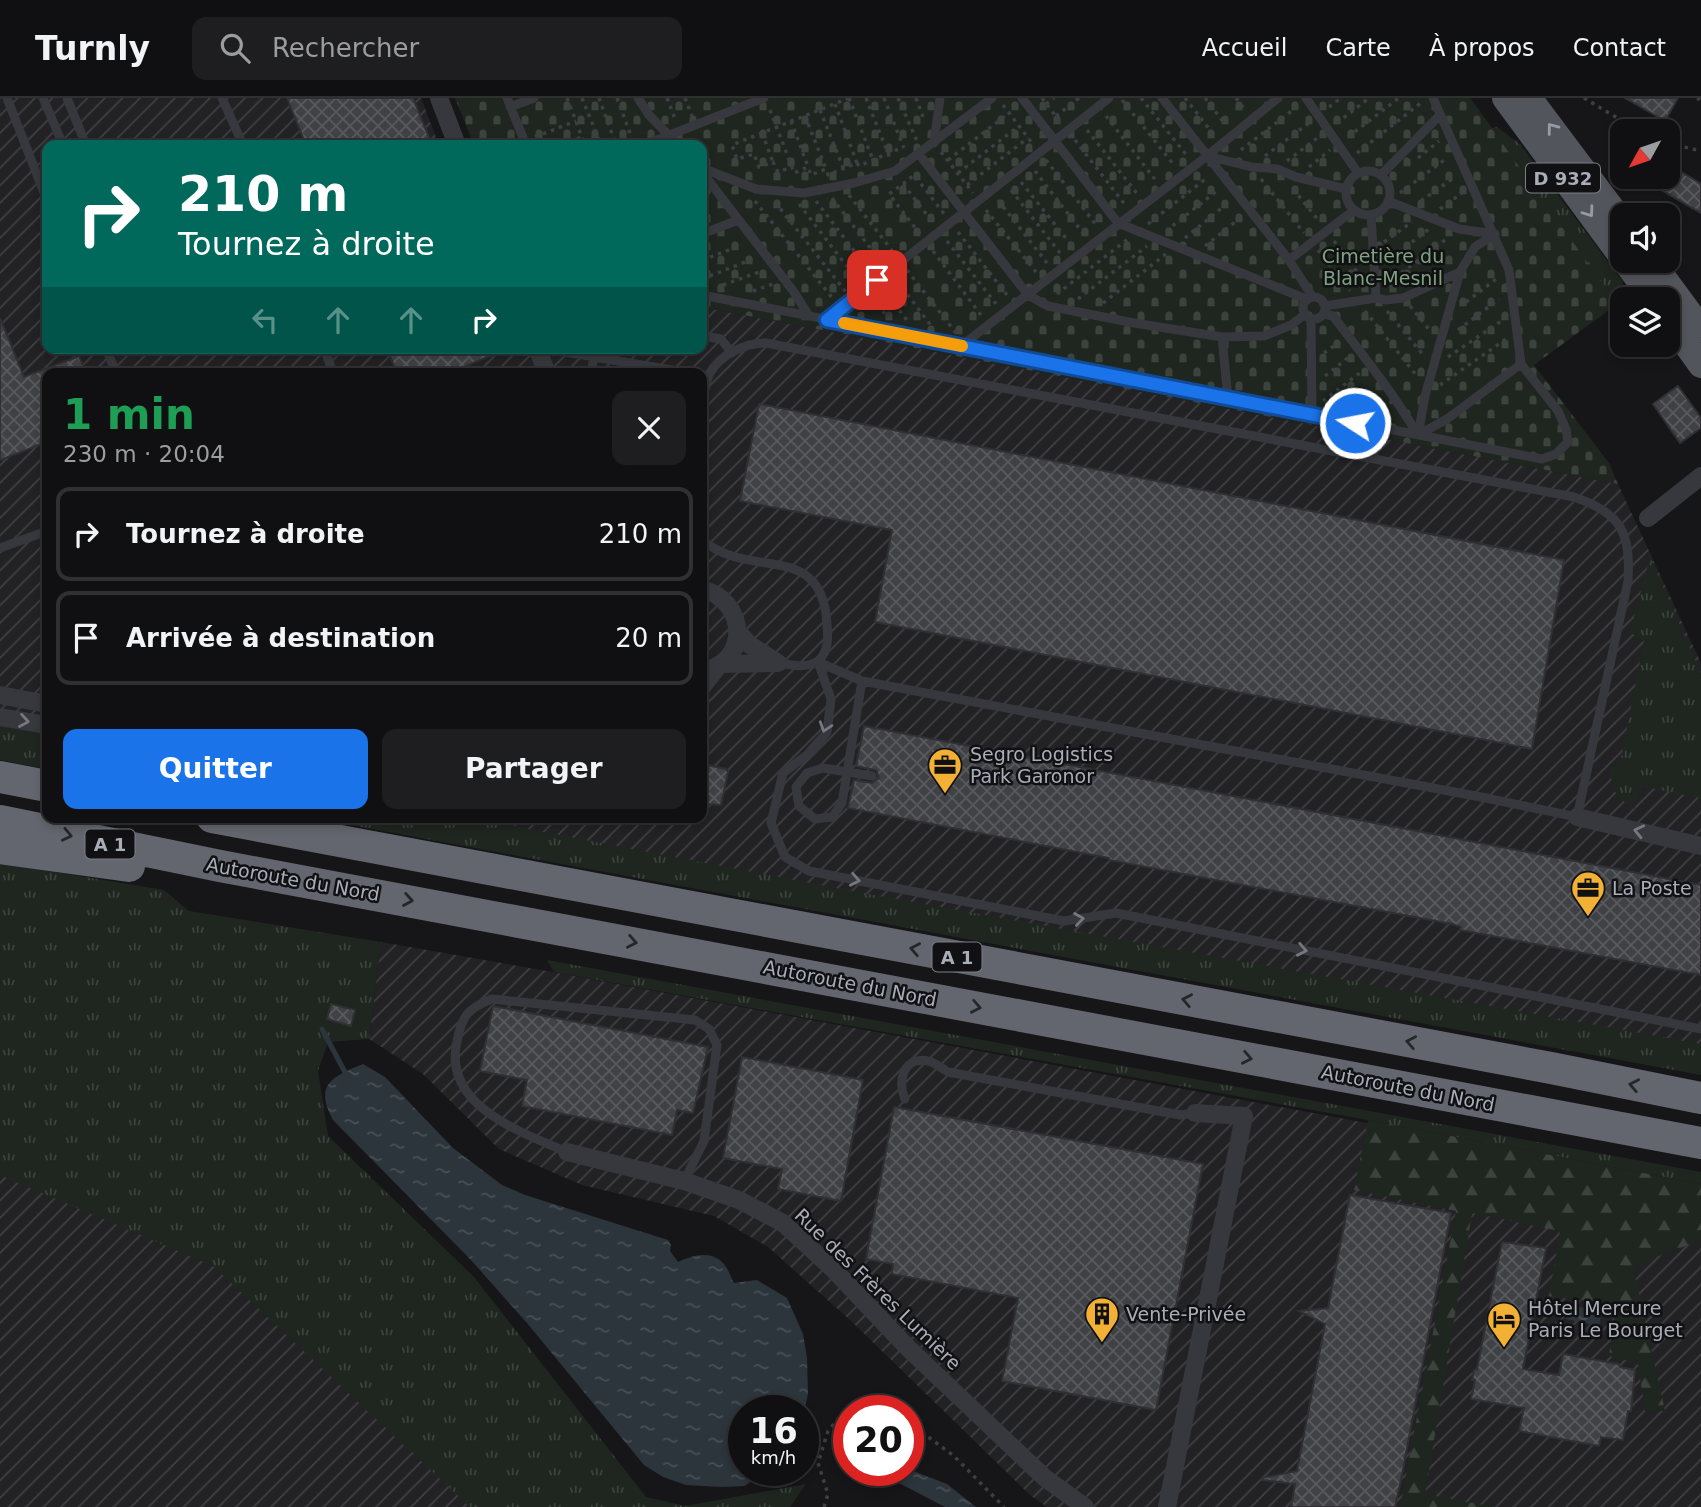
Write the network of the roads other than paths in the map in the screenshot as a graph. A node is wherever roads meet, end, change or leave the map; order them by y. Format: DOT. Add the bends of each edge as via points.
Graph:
graph roads {
  1 [pos="7,98"];
  2 [pos="43,98"];
  3 [pos="67,98"];
  4 [pos="222,98"];
  5 [pos="439,98"];
  6 [pos="534,98"];
  7 [pos="638,98"];
  8 [pos="764,98"];
  9 [pos="940,98"];
  10 [pos="995,98"];
  11 [pos="1022,98"];
  12 [pos="1109,98"];
  13 [pos="1162,98"];
  14 [pos="1278,98"];
  15 [pos="1306,98"];
  16 [pos="1433,98"];
  17 [pos="1505,98"];
  18 [pos="1529,98"];
  19 [pos="508,102"];
  20 [pos="1440,114"];
  21 [pos="668,135"];
  22 [pos="61,140"];
  23 [pos="84,140"];
  24 [pos="241,140"];
  25 [pos="455,140"];
  26 [pos="524,140"];
  27 [pos="656,140"];
  28 [pos="673,140"];
  29 [pos="1055,141"];
  30 [pos="934,143"];
  31 [pos="920,153"];
  32 [pos="1207,156"];
  33 [pos="707,172"];
  34 [pos="1358,173"];
  35 [pos="1381,175"];
  36 [pos="707,177"];
  37 [pos="42,187"];
  38 [pos="1346,189"];
  39 [pos="1388,201"];
  40 [pos="1610,206"];
  41 [pos="1354,210"];
  42 [pos="964,212"];
  43 [pos="1371,215"];
  44 [pos="738,220"];
  45 [pos="1118,223"];
  46 [pos="707,232"];
  47 [pos="1495,234"];
  48 [pos="1610,241"];
  49 [pos="1289,260"];
  50 [pos="1460,272"];
  51 [pos="1660,273"];
  52 [pos="1028,295"];
  53 [pos="1376,295"];
  54 [pos="707,296"];
  55 [pos="1309,298"];
  56 [pos="1325,310"];
  57 [pos="809,316"];
  58 [pos="1308,318"];
  59 [pos="827,320"];
  60 [pos="1701,329"];
  61 [pos="1680,336"];
  62 [pos="707,337"];
  63 [pos="1222,337"];
  64 [pos="961,346"];
  65 [pos="732,353"];
  66 [pos="580,354"];
  67 [pos="607,354"];
  68 [pos="594,356"];
  69 [pos="607,359"];
  70 [pos="1521,364"];
  71 [pos="1701,365"];
  72 [pos="592,368"];
  73 [pos="660,368"];
  74 [pos="707,386"];
  75 [pos="1228,398"];
  76 [pos="1312,412"];
  77 [pos="1418,435"];
  78 [pos="1701,477"];
  79 [pos="1648,518"];
  80 [pos="42,533"];
  81 [pos="707,543"];
  82 [pos="0,548"];
  83 [pos="707,591"];
  84 [pos="738,632"];
  85 [pos="818,662"];
  86 [pos="778,663"];
  87 [pos="720,664"];
  88 [pos="707,669"];
  89 [pos="707,681"];
  90 [pos="862,681"];
  91 [pos="0,695"];
  92 [pos="42,703"];
  93 [pos="0,717"];
  94 [pos="42,724"];
  95 [pos="872,776"];
  96 [pos="0,777"];
  97 [pos="42,785"];
  98 [pos="1577,817"];
  99 [pos="0,821"];
  100 [pos="244,823"];
  101 [pos="1701,845"];
  102 [pos="0,848"];
  103 [pos="220,866"];
  104 [pos="1701,1029"];
  105 [pos="1701,1098"];
  106 [pos="905,1100"];
  107 [pos="1195,1113"];
  108 [pos="1701,1143"];
  109 [pos="567,1152"];
  110 [pos="684,1181"];
  111 [pos="1085,1507"];
  112 [pos="1167,1507"];
  1 -- 37 [label="lane"];
  2 -- 22 [label="lane"];
  3 -- 23 [label="lane"];
  4 -- 24 [label="lane"];
  5 -- 25 [label="street"];
  6 -- 19 [label="lane"];
  7 -- 21 [label="lane"];
  8 -- 21 [label="lane"];
  9 -- 30 [label="lane"];
  10 -- 30 [label="lane"];
  11 -- 29 [label="lane"];
  12 -- 29 [label="lane"];
  13 -- 32 [label="lane"];
  14 -- 32 [label="lane"];
  15 -- 34 [label="lane"];
  16 -- 20 [label="lane"];
  17 -- 48 [label="main road, D 932, one-way"];
  40 -- 18 [label="main road, D 932, one-way"];
  19 -- 26 [label="lane"];
  20 -- 35 [label="lane"];
  20 -- 47 [label="lane"];
  21 -- 27 [label="lane"];
  21 -- 28 [label="lane"];
  29 -- 42 [label="lane"];
  29 -- 45 [label="lane"];
  30 -- 31 [label="lane"];
  31 -- 33 [label="lane" via="895,171 808,192 765,189"];
  31 -- 42 [label="lane"];
  32 -- 38 [label="lane" via="1277,169"];
  32 -- 45 [label="lane"];
  32 -- 49 [label="lane"];
  34 -- 35 [label="lane"];
  34 -- 38 [label="lane"];
  35 -- 39 [label="lane" via="1389,187"];
  36 -- 44 [label="lane"];
  38 -- 41 [label="lane"];
  39 -- 43 [label="lane"];
  39 -- 47 [label="lane" via="1459,229"];
  41 -- 43 [label="lane"];
  41 -- 49 [label="lane"];
  42 -- 52 [label="lane"];
  42 -- 59 [label="lane"];
  43 -- 53 [label="lane"];
  44 -- 46 [label="lane"];
  44 -- 57 [label="lane"];
  45 -- 52 [label="lane"];
  45 -- 55 [label="lane"];
  47 -- 50 [label="lane" via="1475,247"];
  47 -- 70 [label="lane" via="1509,270"];
  49 -- 55 [label="lane"];
  50 -- 53 [label="lane" via="1403,298 1386,300"];
  50 -- 77 [label="lane"];
  51 -- 60 [label="main road"];
  52 -- 63 [label="lane" via="1048,306"];
  52 -- 64 [label="lane"];
  53 -- 56 [label="lane"];
  54 -- 57 [label="lane"];
  55 -- 56 [label="lane" via="1323,301"];
  55 -- 58 [label="lane" via="1302,309"];
  56 -- 58 [label="lane" via="1319,319"];
  56 -- 77 [label="lane" via="1371,364"];
  57 -- 59 [label="lane"];
  58 -- 63 [label="lane" via="1264,336"];
  58 -- 76 [label="lane"];
  59 -- 64 [label="lane"];
  61 -- 71 [label="main road"];
  62 -- 65 [label="lane" via="721,339"];
  63 -- 75 [label="lane"];
  64 -- 75 [label="lane"];
  65 -- 74 [label="lane" via="717,364"];
  65 -- 98 [label="lane" via="753,343 766,343 1593,503 1619,525 1626,537 1629,562"];
  66 -- 68 [label="lane"];
  67 -- 69 [label="lane"];
  68 -- 69 [label="lane"];
  68 -- 72 [label="lane"];
  69 -- 73 [label="lane"];
  70 -- 77 [label="lane"];
  70 -- 77 [label="lane" via="1558,411 1566,429 1568,442 1556,454 1542,459"];
  75 -- 76 [label="lane"];
  76 -- 77 [label="lane"];
  78 -- 79 [label="street"];
  80 -- 82 [label="lane"];
  81 -- 85 [label="lane" via="729,557 795,569 815,582 825,602 828,642"];
  83 -- 84 [label="street" via="732,608"];
  84 -- 86 [label="street"];
  84 -- 87 [label="street" via="736,644"];
  85 -- 86 [label="lane"];
  85 -- 90 [label="lane"];
  85 -- 104 [label="lane, one-way" via="831,699 827,732 783,773 771,823 785,857 809,871 1064,921 1116,913"];
  86 -- 87 [label="street"];
  87 -- 88 [label="street"];
  87 -- 89 [label="street"];
  90 -- 95 [label="lane, bridge" via="842,803 832,817 815,819 799,806 796,788 807,773 823,768"];
  90 -- 98 [label="lane"];
  91 -- 92 [label="street"];
  93 -- 94 [label="street, one-way"];
  96 -- 97 [label="highway"];
  101 -- 98 [label="street, one-way"];
  99 -- 103 [label="highway, Autoroute du Nord / A 1, one-way"];
  105 -- 100 [label="highway, A 1, one-way"];
  102 -- 103 [label="highway" via="172,871"];
  103 -- 108 [label="highway, Autoroute du Nord / A 1, one-way"];
  106 -- 107 [label="lane" via="901,1077 916,1061 929,1061 948,1072 1180,1115"];
  107 -- 112 [label="street" via="1244,1116"];
  109 -- 110 [label="street, Rue des Frères Lumière"];
  109 -- 110 [label="lane" via="503,1124 475,1103 456,1071 455,1049 461,1021 475,1006 492,999 695,1020 709,1029 717,1045 704,1141"];
  110 -- 111 [label="street, Rue des Frères Lumière" via="739,1200 783,1223 1045,1478"];
}
